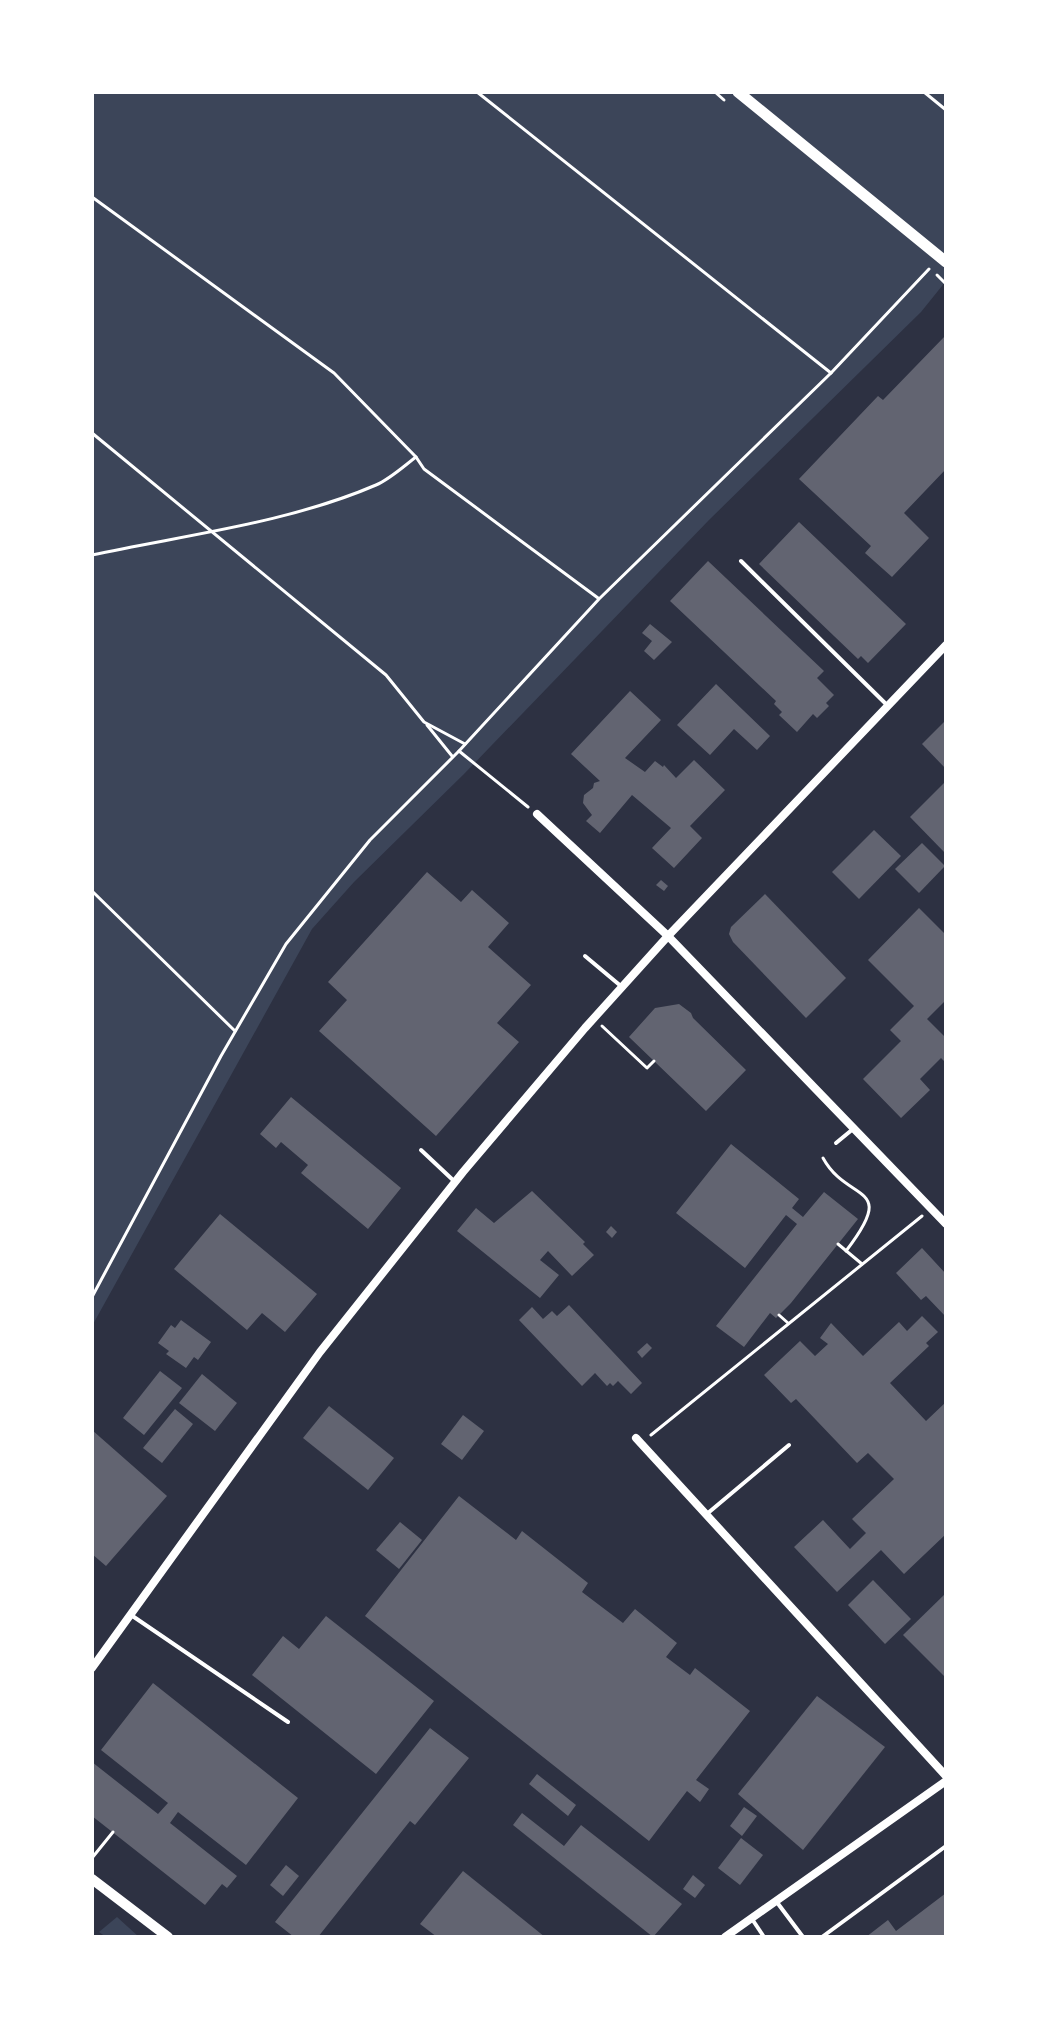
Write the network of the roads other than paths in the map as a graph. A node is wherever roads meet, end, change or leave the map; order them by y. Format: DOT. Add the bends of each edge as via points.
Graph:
graph roads {
  1 [pos="738,92"];
  2 [pos="944,260"];
  3 [pos="741,561"];
  4 [pos="945,649"];
  5 [pos="888,706"];
  6 [pos="537,814"];
  7 [pos="668,936"];
  8 [pos="585,956"];
  9 [pos="622,987"];
  10 [pos="855,1127"];
  11 [pos="836,1143"];
  12 [pos="421,1150"];
  13 [pos="455,1182"];
  14 [pos="946,1224"];
  15 [pos="639,1440"];
  16 [pos="789,1445"];
  17 [pos="706,1515"];
  18 [pos="131,1615"];
  19 [pos="92,1668"];
  20 [pos="288,1722"];
  21 [pos="946,1779"];
  22 [pos="946,1846"];
  23 [pos="92,1879"];
  24 [pos="776,1901"];
  25 [pos="752,1918"];
  26 [pos="168,1937"];
  27 [pos="725,1937"];
  28 [pos="764,1937"];
  29 [pos="803,1937"];
  30 [pos="822,1937"];
  1 -- 2 [label="main road"];
  3 -- 5 [label="lane"];
  4 -- 5 [label="street"];
  5 -- 7 [label="street"];
  6 -- 7 [label="street"];
  7 -- 9 [label="street"];
  7 -- 10 [label="street"];
  8 -- 9 [label="lane"];
  9 -- 13 [label="street"];
  10 -- 11 [label="lane"];
  10 -- 14 [label="street"];
  12 -- 13 [label="lane"];
  13 -- 18 [label="street" via="320,1352"];
  15 -- 17 [label="street"];
  16 -- 17 [label="lane"];
  17 -- 21 [label="street"];
  18 -- 19 [label="street"];
  18 -- 20 [label="lane"];
  21 -- 24 [label="street"];
  22 -- 30 [label="lane"];
  23 -- 26 [label="street"];
  24 -- 25 [label="street"];
  24 -- 29 [label="lane"];
  25 -- 27 [label="street"];
  25 -- 28 [label="lane"];
}
